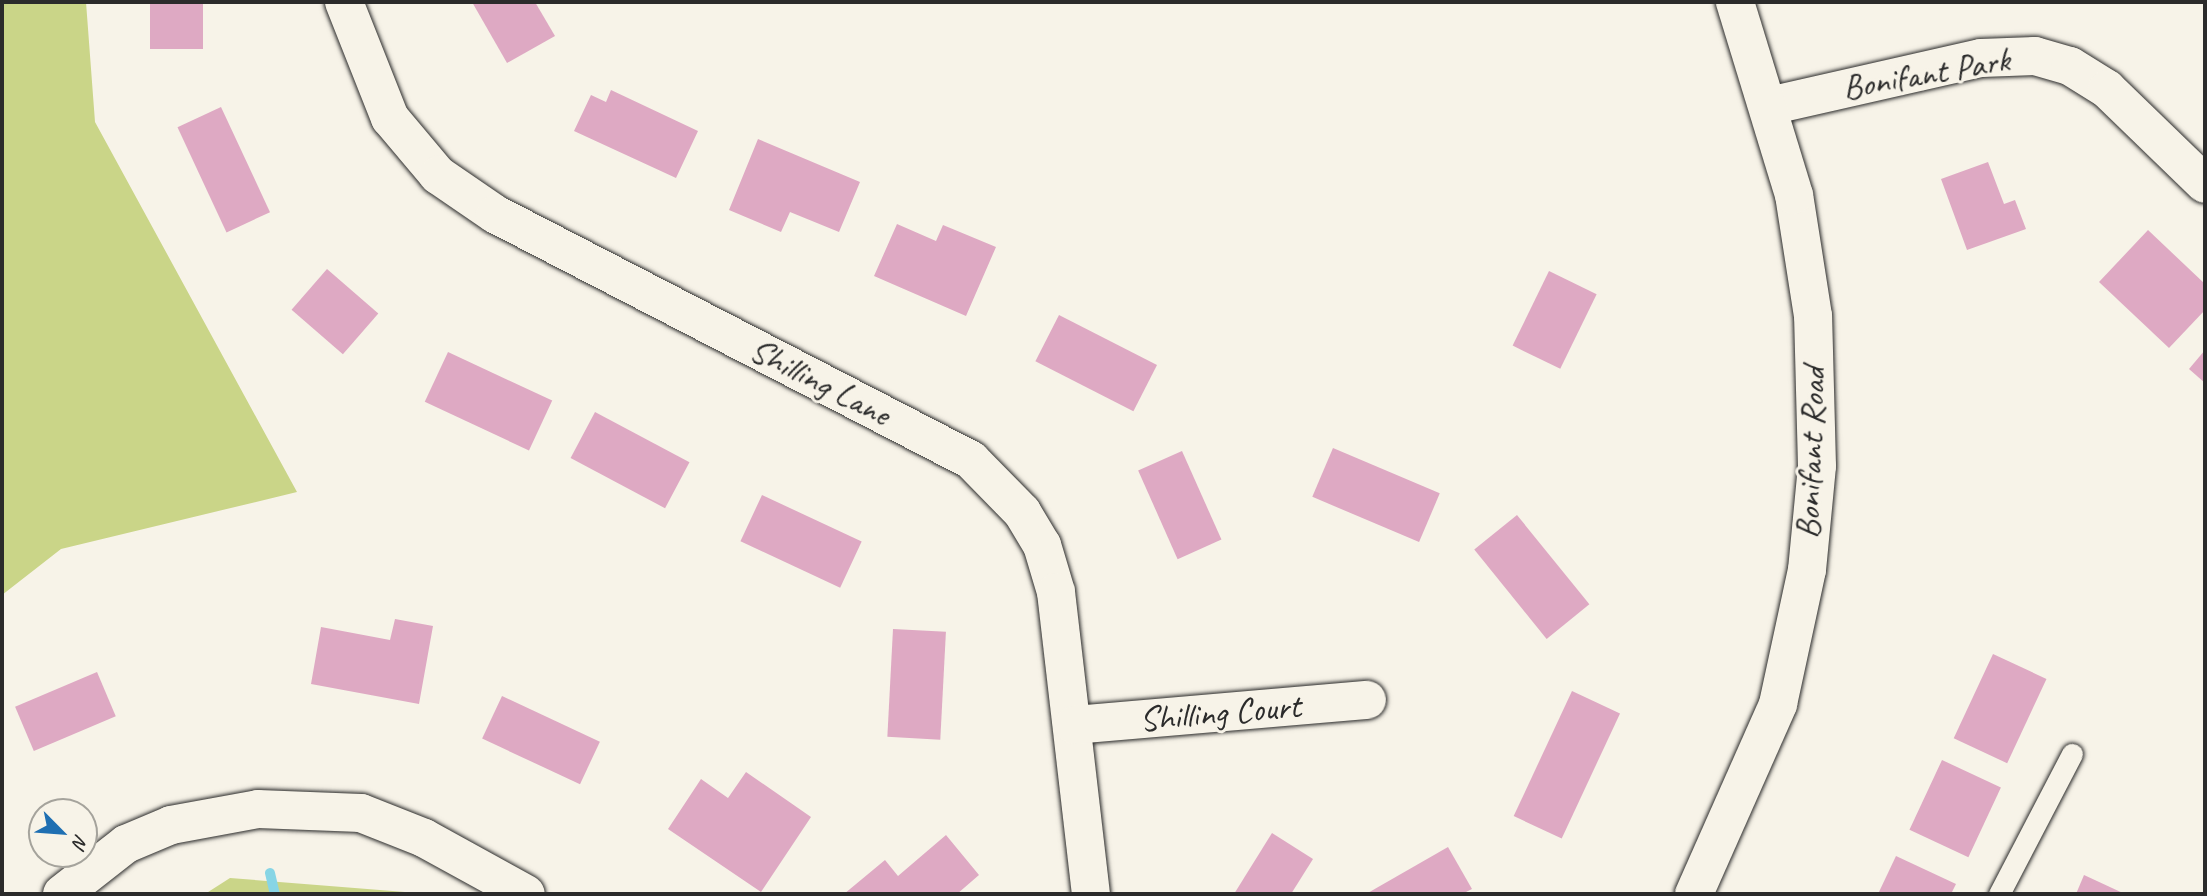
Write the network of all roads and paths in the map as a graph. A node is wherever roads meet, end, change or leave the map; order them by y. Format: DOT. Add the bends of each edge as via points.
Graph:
graph roads {
  1 [pos="344,2"];
  2 [pos="1735,2"];
  3 [pos="1769,106"];
  4 [pos="2205,184"];
  5 [pos="1367,700"];
  6 [pos="1074,725"];
  7 [pos="2072,754"];
  8 [pos="62,894"];
  9 [pos="526,894"];
  10 [pos="1091,894"];
  11 [pos="1694,894"];
  12 [pos="1999,894"];
  1 -- 6 [label="street, Shilling Lane" via="390,118 438,175 495,214 971,460 1022,512 1042,545 1056,592"];
  2 -- 3 [label="street, Bonifant Road"];
  3 -- 4 [label="street, Bonifant Park" via="1981,58 2035,55 2070,66 2107,89"];
  3 -- 11 [label="street, Bonifant Road" via="1794,195 1813,316 1816,479 1807,569 1778,704"];
  5 -- 6 [label="street, Shilling Court"];
  6 -- 10 [label="street, Shilling Lane"];
  7 -- 12 [label="lane"];
  8 -- 9 [label="street" via="126,844 171,825 258,809 361,813 424,838"];
}
